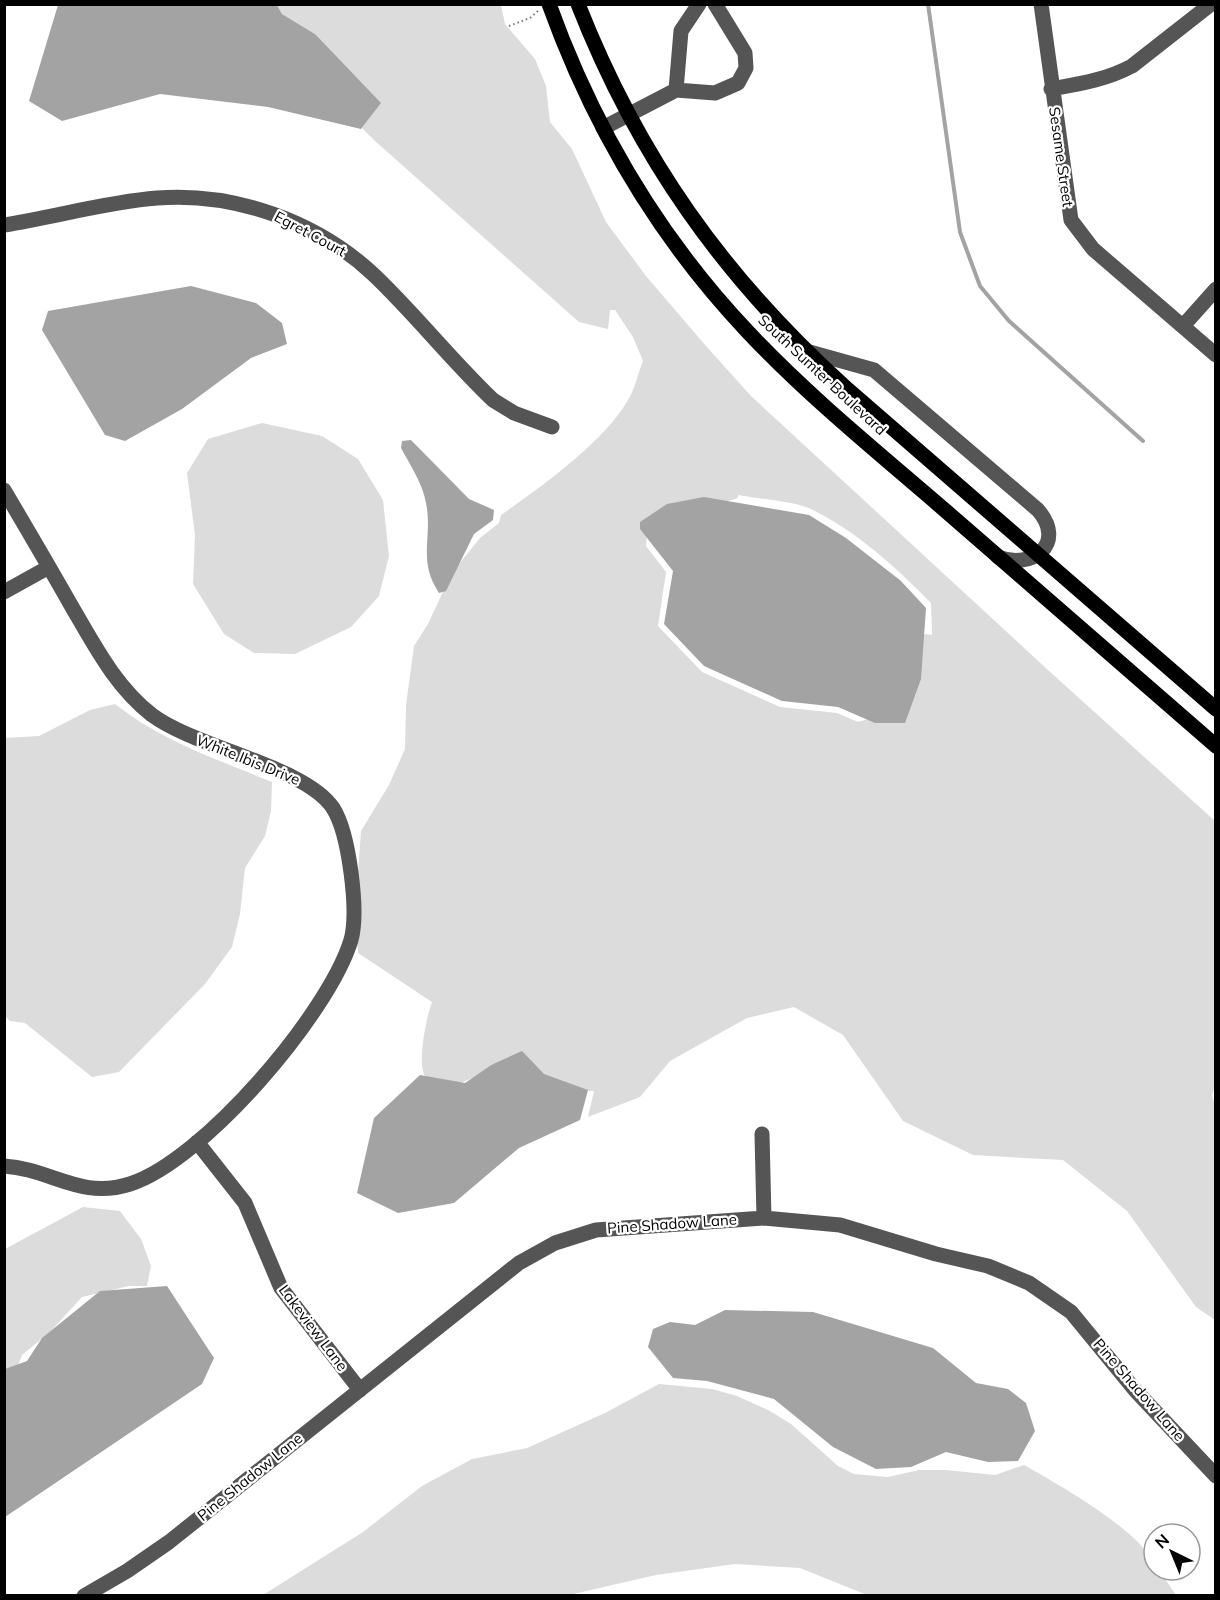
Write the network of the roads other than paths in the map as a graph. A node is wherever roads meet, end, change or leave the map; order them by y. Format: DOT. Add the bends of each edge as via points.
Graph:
graph roads {
  1 [pos="579,4"];
  2 [pos="699,4"];
  3 [pos="715,4"];
  4 [pos="1041,4"];
  5 [pos="1211,4"];
  6 [pos="549,6"];
  7 [pos="1051,89"];
  8 [pos="676,90"];
  9 [pos="628,116"];
  10 [pos="603,128"];
  11 [pos="4,225"];
  12 [pos="1215,289"];
  13 [pos="1183,326"];
  14 [pos="806,351"];
  15 [pos="1215,355"];
  16 [pos="552,427"];
  17 [pos="4,490"];
  18 [pos="1037,555"];
  19 [pos="998,557"];
  20 [pos="49,567"];
  21 [pos="4,592"];
  22 [pos="1215,709"];
  23 [pos="1215,746"];
  24 [pos="762,1134"];
  25 [pos="197,1142"];
  26 [pos="4,1166"];
  27 [pos="764,1218"];
  28 [pos="360,1390"];
  29 [pos="1215,1476"];
  30 [pos="84,1596"];
  1 -- 9 [label="main road, South Sumter Boulevard"];
  2 -- 8 [label="street" via="681,31"];
  3 -- 8 [label="street" via="745,53 743,76 732,87 715,93"];
  4 -- 7 [label="street, Sesame Street"];
  5 -- 7 [label="street" via="1132,66"];
  6 -- 10 [label="main road, South Sumter Boulevard"];
  7 -- 13 [label="street, Sesame Street" via="1068,210 1076,230"];
  8 -- 9 [label="street"];
  9 -- 10 [label="street"];
  9 -- 14 [label="main road, South Sumter Boulevard" via="663,177 707,240"];
  10 -- 19 [label="main road, South Sumter Boulevard" via="664,228 747,331 824,406"];
  11 -- 16 [label="street, Egret Court" via="171,198 247,206 278,215 337,246 363,265 493,400 514,413"];
  12 -- 13 [label="street"];
  13 -- 15 [label="street, Sesame Street"];
  14 -- 18 [label="main road, South Sumter Boulevard"];
  14 -- 18 [label="street, South Sumter Boulevard" via="874,370 1038,510 1050,535 1047,547"];
  17 -- 20 [label="street, White Ibis Drive"];
  18 -- 19 [label="street" via="1015,560"];
  18 -- 22 [label="main road, South Sumter Boulevard"];
  19 -- 23 [label="main road, South Sumter Boulevard"];
  20 -- 21 [label="street"];
  20 -- 25 [label="street, White Ibis Drive" via="111,671 137,702 178,731 312,787 334,809 343,831 353,918 346,952 309,1017 278,1058 237,1106"];
  24 -- 27 [label="street"];
  25 -- 26 [label="street, White Ibis Drive" via="158,1173 113,1189 79,1188"];
  25 -- 28 [label="street, Lakeview Lane" via="245,1203 281,1288"];
  27 -- 28 [label="street, Pine Shadow Lane" via="619,1226 555,1243 502,1275"];
  27 -- 29 [label="street, Pine Shadow Lane" via="818,1221 857,1229 988,1266 1029,1283 1083,1324 1135,1390"];
  28 -- 30 [label="street, Pine Shadow Lane" via="155,1552"];
}
